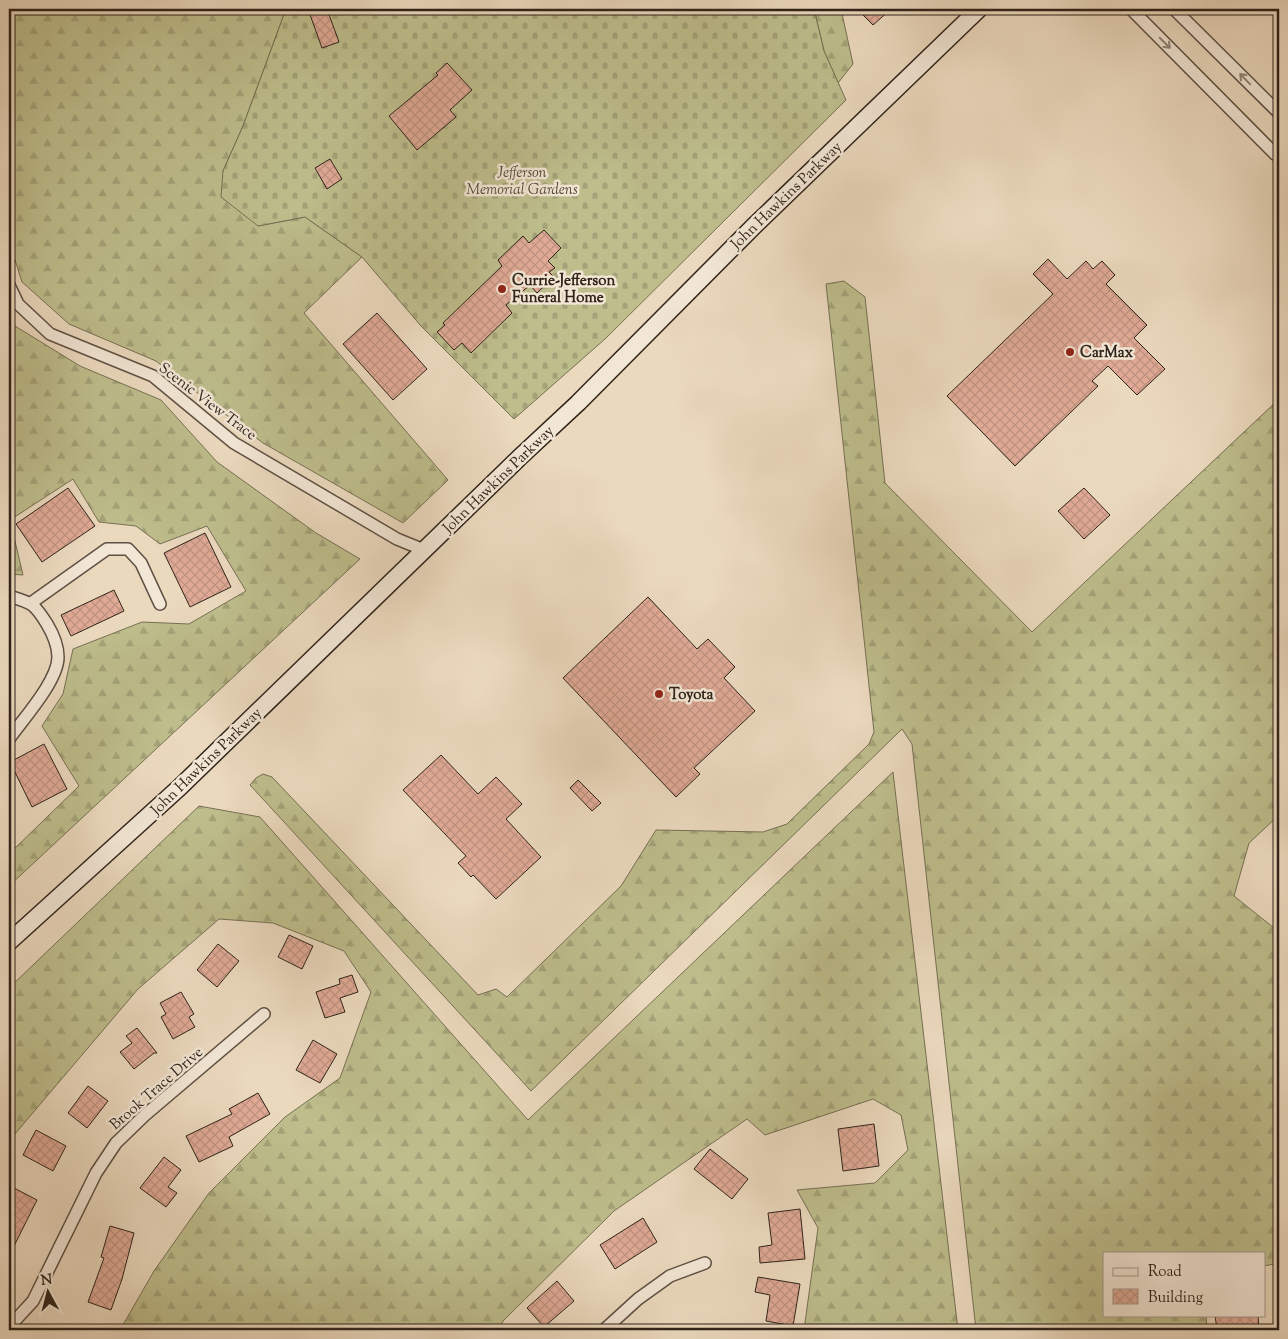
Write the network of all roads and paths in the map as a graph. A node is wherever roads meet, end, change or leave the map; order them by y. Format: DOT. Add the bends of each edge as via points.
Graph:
graph roads {
  1 [pos="979,9"];
  2 [pos="1130,9"];
  3 [pos="1174,9"];
  4 [pos="1279,114"];
  5 [pos="1279,156"];
  6 [pos="9,285"];
  7 [pos="424,550"];
  8 [pos="9,596"];
  9 [pos="31,603"];
  10 [pos="160,604"];
  11 [pos="9,739"];
  12 [pos="9,942"];
  13 [pos="264,1014"];
  14 [pos="705,1263"];
  15 [pos="9,1327"];
  16 [pos="604,1330"];
  1 -- 7 [label="main road, John Hawkins Parkway"];
  2 -- 5 [label="street, one-way"];
  4 -- 3 [label="street, one-way"];
  6 -- 7 [label="street, Scenic View Trace" via="18,304 50,334 153,376 234,443 397,539"];
  7 -- 12 [label="main road, John Hawkins Parkway" via="180,787"];
  8 -- 9 [label="street"];
  9 -- 10 [label="street" via="107,549 128,549 141,563"];
  9 -- 11 [label="street" via="54,636 58,658 51,681"];
  13 -- 15 [label="street, Brook Trace Drive" via="116,1143 96,1173 33,1301"];
  14 -- 16 [label="street" via="670,1276"];
}
